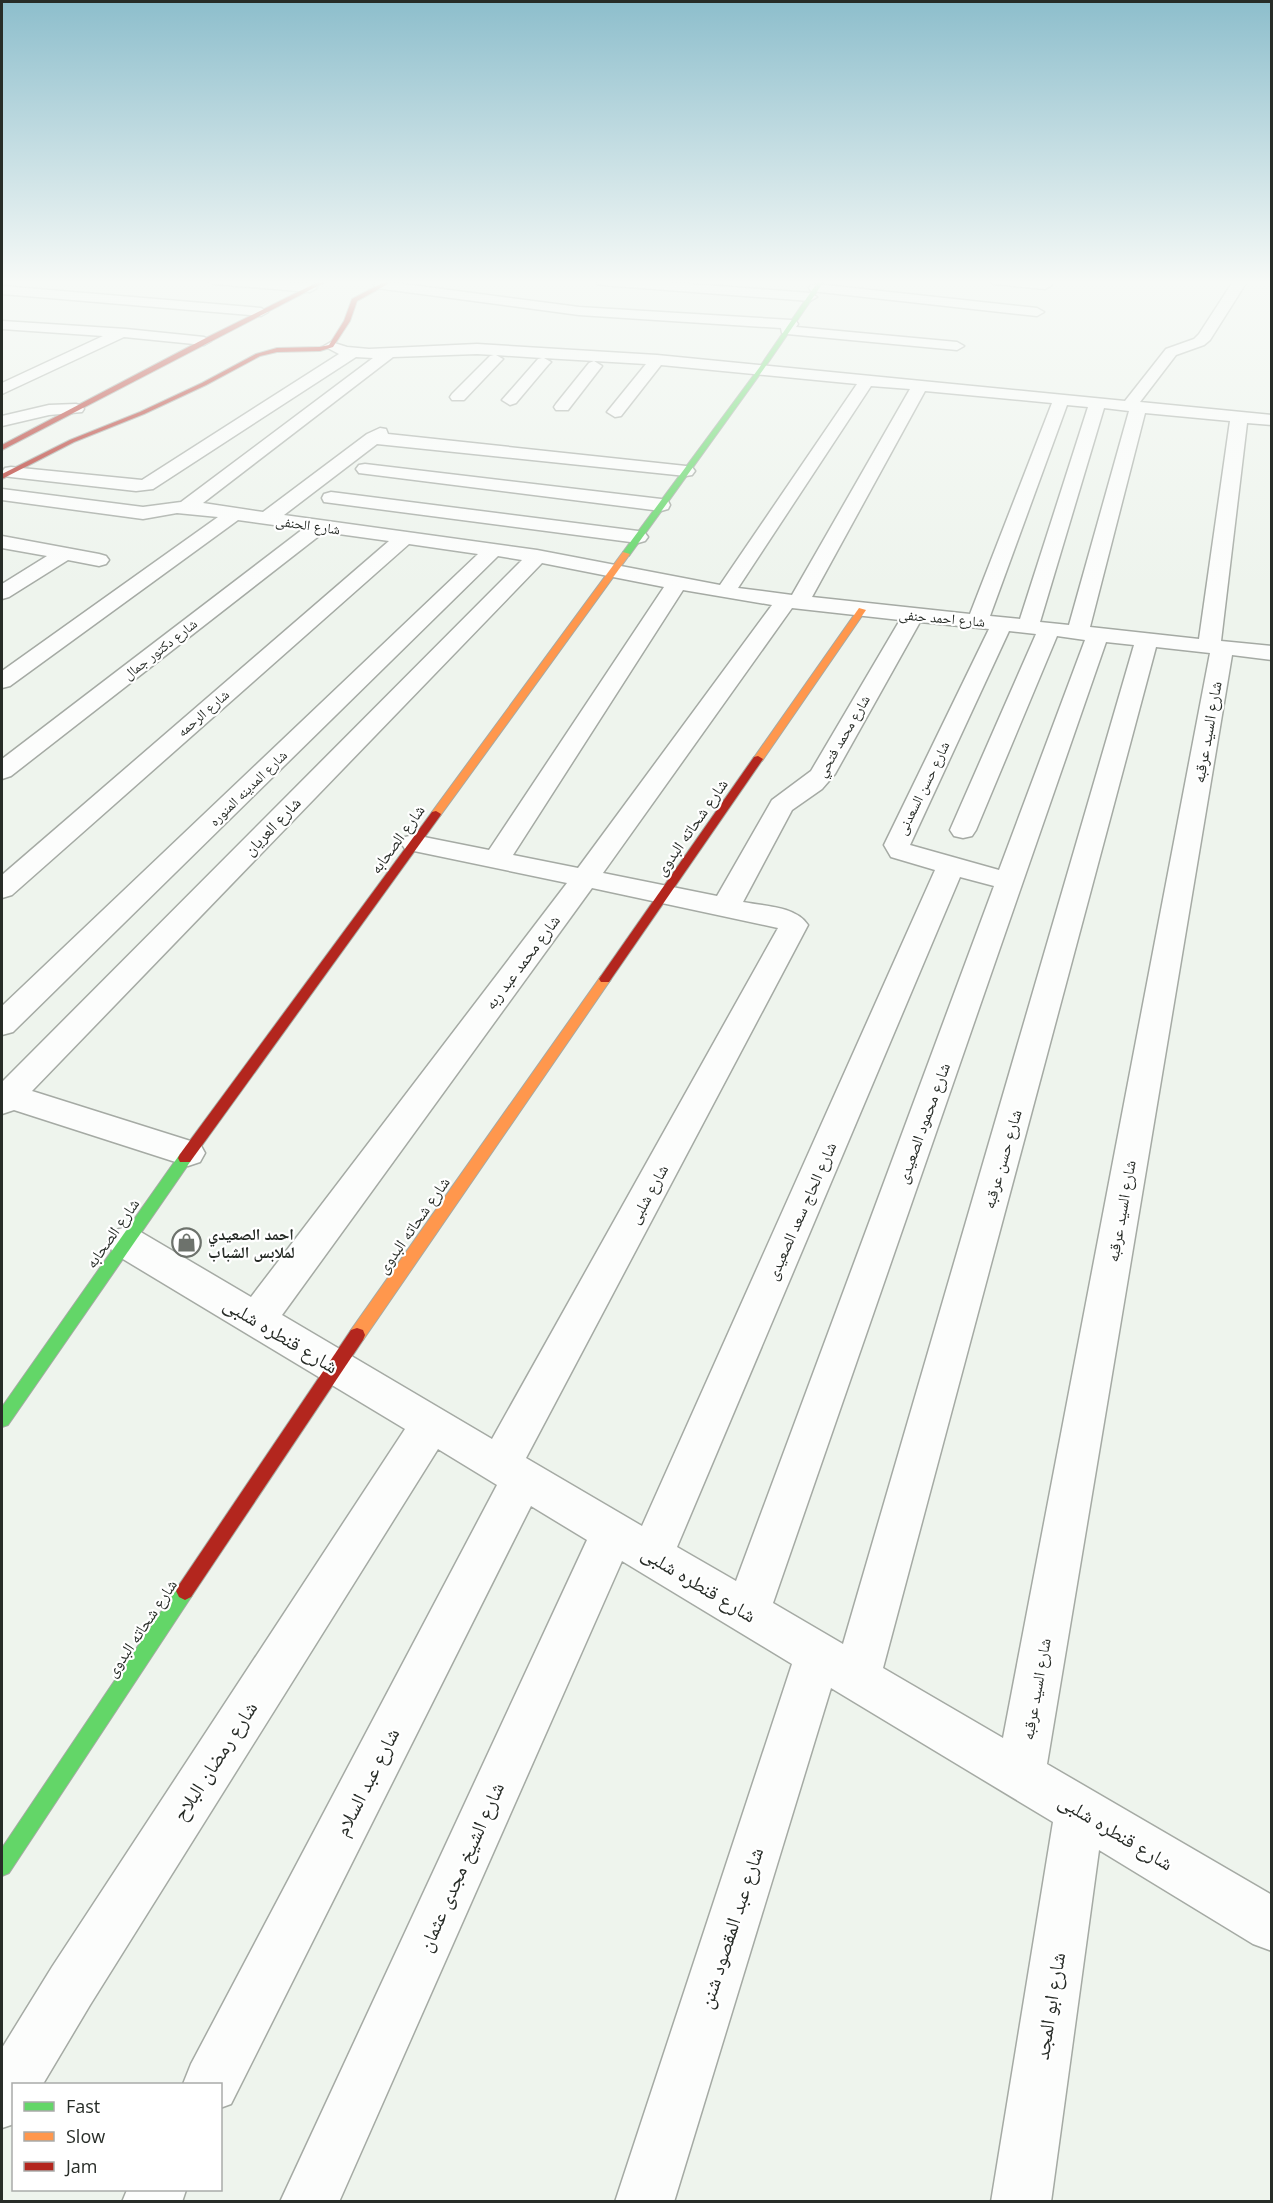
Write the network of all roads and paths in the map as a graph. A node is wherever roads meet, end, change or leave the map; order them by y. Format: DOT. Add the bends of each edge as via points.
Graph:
graph roads {
  1 [pos="125,383"];
  2 [pos="202,383"];
  3 [pos="306,383"];
  4 [pos="351,383"];
  5 [pos="471,383"];
  6 [pos="525,383"];
  7 [pos="581,383"];
  8 [pos="639,383"];
  9 [pos="750,383"];
  10 [pos="865,383"];
  11 [pos="901,383"];
  12 [pos="1150,383"];
  13 [pos="920,385"];
  14 [pos="458,397"];
  15 [pos="510,400"];
  16 [pos="1061,400"];
  17 [pos="1097,403"];
  18 [pos="562,407"];
  19 [pos="1134,407"];
  20 [pos="76,409"];
  21 [pos="615,412"];
  22 [pos="1239,417"];
  23 [pos="1272,420"];
  24 [pos="2,421"];
  25 [pos="394,423"];
  26 [pos="373,438"];
  27 [pos="2,448"];
  28 [pos="181,464"];
  29 [pos="10,468"];
  30 [pos="686,471"];
  31 [pos="234,472"];
  32 [pos="2,494"];
  33 [pos="331,498"];
  34 [pos="661,505"];
  35 [pos="186,507"];
  36 [pos="234,514"];
  37 [pos="266,519"];
  38 [pos="310,525"];
  39 [pos="638,537"];
  40 [pos="404,538"];
  41 [pos="2,542"];
  42 [pos="493,550"];
  43 [pos="64,554"];
  44 [pos="537,556"];
  45 [pos="99,560"];
  46 [pos="614,570"];
  47 [pos="676,583"];
  48 [pos="725,592"];
  49 [pos="2,593"];
  50 [pos="792,602"];
  51 [pos="862,610"];
  52 [pos="913,615"];
  53 [pos="990,622"];
  54 [pos="1038,628"];
  55 [pos="1088,633"];
  56 [pos="1147,639"];
  57 [pos="1216,646"];
  58 [pos="1272,653"];
  59 [pos="2,681"];
  60 [pos="2,771"];
  61 [pos="963,830"];
  62 [pos="414,843"];
  63 [pos="188,846"];
  64 [pos="240,859"];
  65 [pos="496,860"];
  66 [pos="951,866"];
  67 [pos="585,878"];
  68 [pos="1010,882"];
  69 [pos="2,889"];
  70 [pos="664,895"];
  71 [pos="725,908"];
  72 [pos="2,1024"];
  73 [pos="3,1097"];
  74 [pos="188,1153"];
  75 [pos="126,1242"];
  76 [pos="256,1320"];
  77 [pos="335,1367"];
  78 [pos="2,1420"];
  79 [pos="431,1424"];
  80 [pos="512,1472"];
  81 [pos="632,1544"];
  82 [pos="747,1612"];
  83 [pos="838,1666"];
  84 [pos="1021,1775"];
  85 [pos="1080,1811"];
  86 [pos="2,1866"];
  87 [pos="1272,1925"];
  88 [pos="12,2083"];
  89 [pos="212,2083"];
  90 [pos="12,2084"];
  91 [pos="2,2100"];
  92 [pos="309,2202"];
  93 [pos="644,2202"];
  94 [pos="1021,2202"];
  1 -- 20 [label="street"];
  2 -- 29 [label="street" via="142,413"];
  3 -- 28 [label="street"];
  4 -- 31 [label="street"];
  5 -- 14 [label="street"];
  6 -- 15 [label="street"];
  7 -- 18 [label="street"];
  8 -- 21 [label="street"];
  9 -- 30 [label="street, شارع الصحابه"];
  10 -- 48 [label="street"];
  11 -- 13 [label="street"];
  12 -- 19 [label="street"];
  13 -- 16 [label="street"];
  13 -- 50 [label="street, شارع محمد عبد ربه"];
  16 -- 17 [label="street"];
  16 -- 53 [label="street"];
  17 -- 19 [label="street"];
  17 -- 54 [label="street"];
  19 -- 22 [label="street"];
  19 -- 55 [label="street, شارع محمود الصعيدى"];
  20 -- 24 [label="street" via="42,411"];
  20 -- 27 [label="street"];
  22 -- 23 [label="street"];
  22 -- 57 [label="street, شارع السيد عرقبه"];
  25 -- 26 [label="street"];
  26 -- 30 [label="street"];
  26 -- 37 [label="street"];
  28 -- 29 [label="street" via="142,486"];
  28 -- 31 [label="street"];
  30 -- 34 [label="street, شارع الصحابه"];
  31 -- 35 [label="street"];
  32 -- 35 [label="street, شارع الحنفى" via="142,513"];
  33 -- 34 [label="street, شارع دكتور جمال" via="370,465"];
  33 -- 38 [label="street, شارع دكتور جمال"];
  33 -- 39 [label="street"];
  34 -- 39 [label="street, شارع الصحابه"];
  35 -- 36 [label="street, شارع الحنفى"];
  36 -- 37 [label="street, شارع الحنفى"];
  36 -- 59 [label="street"];
  37 -- 38 [label="street, شارع الحنفى"];
  38 -- 40 [label="street, شارع الحنفى"];
  38 -- 60 [label="street, شارع دكتور جمال"];
  39 -- 46 [label="street, شارع الصحابه"];
  40 -- 42 [label="street, شارع الحنفى"];
  40 -- 69 [label="street, شارع الرحمه"];
  41 -- 43 [label="street"];
  42 -- 44 [label="street, شارع الحنفى"];
  42 -- 63 [label="street, شارع المدينه المنوره"];
  43 -- 45 [label="street"];
  43 -- 49 [label="street"];
  44 -- 46 [label="street, شارع الحنفى"];
  44 -- 64 [label="street, شارع العريان"];
  46 -- 47 [label="street, شارع احمد حنفى"];
  46 -- 62 [label="street, شارع الصحابه"];
  47 -- 48 [label="street, شارع احمد حنفى"];
  47 -- 65 [label="street"];
  48 -- 50 [label="street, شارع احمد حنفى"];
  50 -- 51 [label="street, شارع احمد حنفى"];
  50 -- 67 [label="street, شارع محمد عبد ربه"];
  51 -- 52 [label="street, شارع احمد حنفى"];
  51 -- 70 [label="street, شارع شحاته البدوى"];
  52 -- 53 [label="street, شارع احمد حنفى"];
  52 -- 71 [label="street, شارع محمد فتحي" via="822,774 781,806"];
  53 -- 54 [label="street, شارع احمد حنفى"];
  53 -- 66 [label="street, شارع حسن السعدنى" via="897,842 905,853"];
  54 -- 55 [label="street, شارع احمد حنفى"];
  54 -- 61 [label="street"];
  55 -- 56 [label="street, شارع احمد حنفى"];
  55 -- 68 [label="street, شارع محمود الصعيدى"];
  56 -- 57 [label="street, شارع احمد حنفى"];
  56 -- 83 [label="street, شارع حسن عرقبه"];
  57 -- 58 [label="street, شارع احمد حنفى"];
  57 -- 84 [label="street, شارع السيد عرقبه"];
  62 -- 65 [label="street"];
  62 -- 74 [label="street, شارع الصحابه"];
  63 -- 64 [label="street"];
  63 -- 72 [label="street, شارع المدينه المنوره"];
  64 -- 73 [label="street, شارع العريان"];
  65 -- 67 [label="street"];
  66 -- 68 [label="street, شارع حسن السعدنى"];
  66 -- 81 [label="street, شارع الحاج سعد الصعيدى"];
  67 -- 70 [label="street"];
  67 -- 76 [label="street, شارع محمد عبد ربه"];
  68 -- 82 [label="street, شارع محمود الصعيدى"];
  70 -- 71 [label="street"];
  70 -- 77 [label="street, شارع شحاته البدوى"];
  71 -- 80 [label="street, شارع شلبى" via="792,923 794,927"];
  73 -- 74 [label="street"];
  74 -- 75 [label="street, شارع الصحابه"];
  75 -- 76 [label="street, شارع قنطره شلبى"];
  75 -- 78 [label="street, شارع الصحابه"];
  76 -- 77 [label="street, شارع قنطره شلبى"];
  77 -- 79 [label="street, شارع قنطره شلبى"];
  77 -- 86 [label="street, شارع شحاته البدوى"];
  79 -- 80 [label="street, شارع قنطره شلبى"];
  79 -- 88 [label="street, شارع رمضان البلاح"];
  80 -- 81 [label="street, شارع قنطره شلبى"];
  80 -- 89 [label="street, شارع عبد السلام"];
  81 -- 82 [label="street, شارع قنطره شلبى"];
  81 -- 92 [label="street, شارع الشيخ مجدى عثمان"];
  82 -- 83 [label="street, شارع قنطره شلبى"];
  83 -- 84 [label="street, شارع قنطره شلبى"];
  83 -- 93 [label="street, شارع عبد المقصود شنن"];
  84 -- 85 [label="street, شارع قنطره شلبى"];
  85 -- 87 [label="street, شارع قنطره شلبى"];
  85 -- 94 [label="street, شارع ابو المجد"];
  90 -- 91 [label="street, شارع رمضان البلاح"];
}
